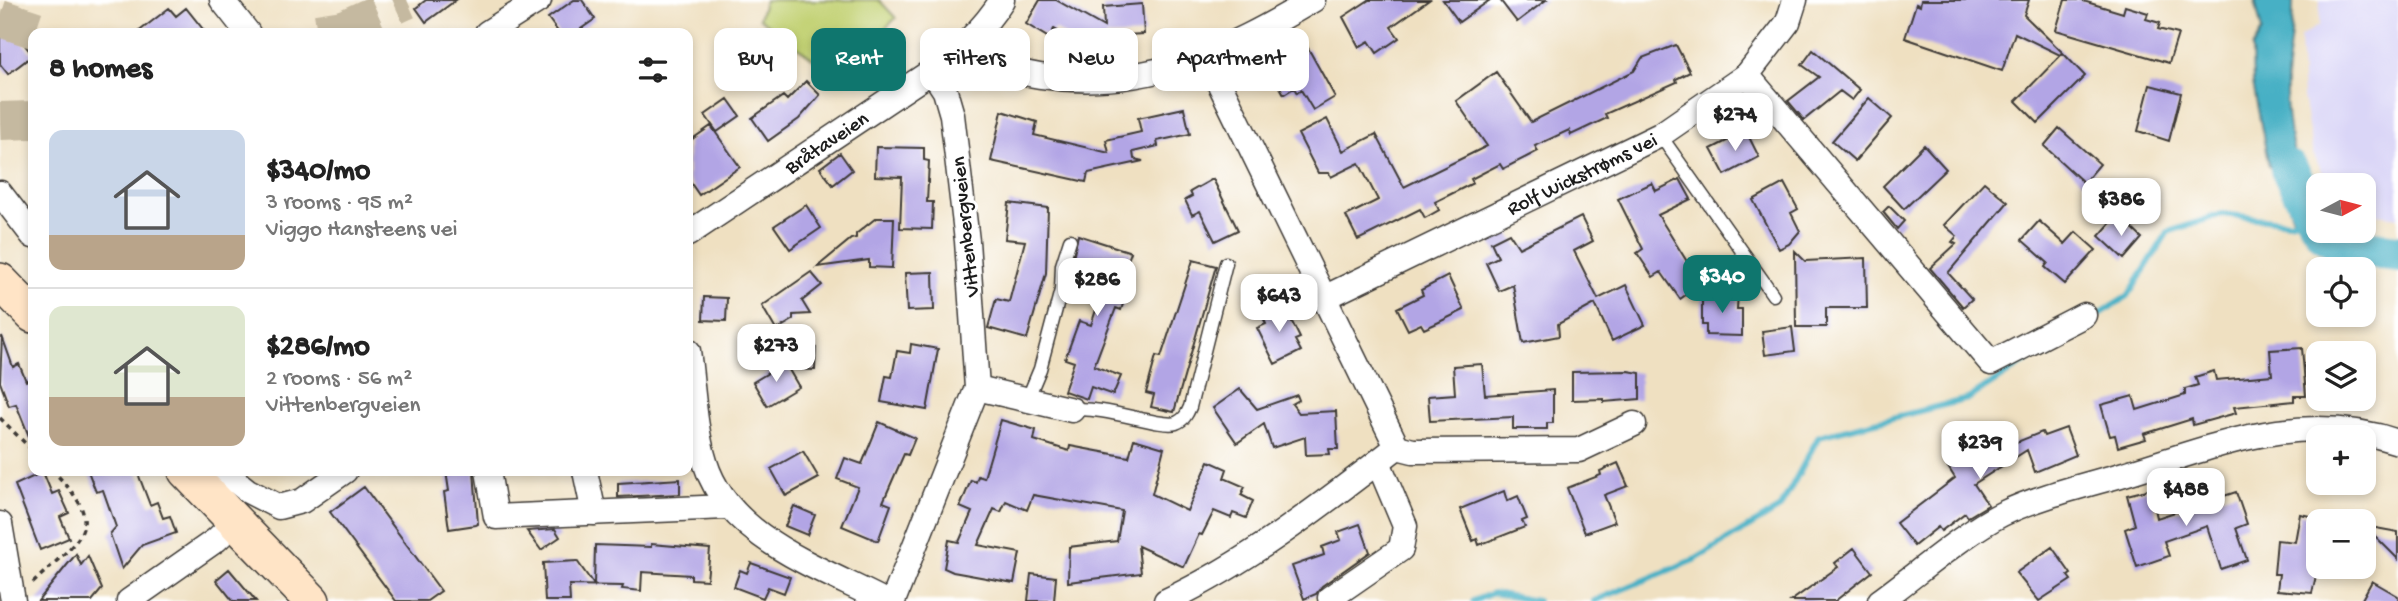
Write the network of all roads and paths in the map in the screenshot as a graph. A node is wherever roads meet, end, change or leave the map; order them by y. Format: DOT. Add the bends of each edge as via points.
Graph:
graph roads {
  1 [pos="222,0"];
  2 [pos="540,0"];
  3 [pos="1002,0"];
  4 [pos="1313,0"];
  5 [pos="1795,0"];
  6 [pos="244,28"];
  7 [pos="495,28"];
  8 [pos="983,28"];
  9 [pos="1262,28"];
  10 [pos="1030,72"];
  11 [pos="1152,73"];
  12 [pos="1747,75"];
  13 [pos="920,78"];
  14 [pos="872,91"];
  15 [pos="944,91"];
  16 [pos="1223,91"];
  17 [pos="882,102"];
  18 [pos="1660,135"];
  19 [pos="0,193"];
  20 [pos="28,229"];
  21 [pos="693,231"];
  22 [pos="1070,240"];
  23 [pos="1226,263"];
  24 [pos="1062,280"];
  25 [pos="0,281"];
  26 [pos="1097,290"];
  27 [pos="1773,295"];
  28 [pos="1326,297"];
  29 [pos="28,310"];
  30 [pos="2084,315"];
  31 [pos="693,384"];
  32 [pos="977,388"];
  33 [pos="1027,400"];
  34 [pos="1072,410"];
  35 [pos="0,418"];
  36 [pos="1634,424"];
  37 [pos="2398,442"];
  38 [pos="28,446"];
  39 [pos="1387,454"];
  40 [pos="58,476"];
  41 [pos="191,476"];
  42 [pos="229,476"];
  43 [pos="338,476"];
  44 [pos="489,476"];
  45 [pos="586,476"];
  46 [pos="726,507"];
  47 [pos="594,513"];
  48 [pos="236,521"];
  49 [pos="0,524"];
  50 [pos="21,594"];
  51 [pos="1330,598"];
  52 [pos="129,601"];
  53 [pos="312,601"];
  54 [pos="884,601"];
  55 [pos="893,601"];
  56 [pos="1166,601"];
  57 [pos="1881,601"];
  1 -- 6 [label="street"];
  2 -- 7 [label="street"];
  3 -- 8 [label="street"];
  4 -- 9 [label="street"];
  5 -- 12 [label="street, Rolf Wickstrøms vei" via="1788,22"];
  10 -- 11 [label="street" via="1092,81"];
  12 -- 18 [label="street, Rolf Wickstrøms vei"];
  12 -- 30 [label="street" via="1991,363"];
  13 -- 17 [label="street, Bråtaveien"];
  14 -- 17 [label="path"];
  15 -- 32 [label="street, Vittenbergveien" via="952,115 967,241"];
  16 -- 28 [label="street"];
  17 -- 21 [label="street, Bråtaveien"];
  18 -- 27 [label="lane"];
  18 -- 28 [label="street, Rolf Wickstrøms vei"];
  19 -- 20 [label="street"];
  22 -- 24 [label="lane"];
  23 -- 34 [label="lane" via="1185,418 1171,424 1102,409"];
  24 -- 26 [label="lane"];
  24 -- 33 [label="lane" via="1040,369"];
  25 -- 29 [label="main road"];
  28 -- 39 [label="street"];
  31 -- 46 [label="street" via="705,462"];
  32 -- 33 [label="street"];
  32 -- 55 [label="street, Vittenbergveien"];
  33 -- 34 [label="street"];
  35 -- 38 [label="path"];
  36 -- 39 [label="street" via="1579,450"];
  37 -- 57 [label="street" via="2368,432 2296,428 2254,435 2052,496 2001,515"];
  39 -- 51 [label="street" via="1405,526 1401,548"];
  39 -- 56 [label="street" via="1233,564"];
  40 -- 50 [label="path" via="84,508 86,523 81,536"];
  41 -- 48 [label="main road"];
  42 -- 43 [label="street" via="279,507 302,501"];
  44 -- 47 [label="street" via="496,517"];
  45 -- 47 [label="street"];
  46 -- 47 [label="street"];
  46 -- 54 [label="street" via="764,538"];
  48 -- 52 [label="street"];
  48 -- 53 [label="main road"];
  49 -- 50 [label="street"];
}
